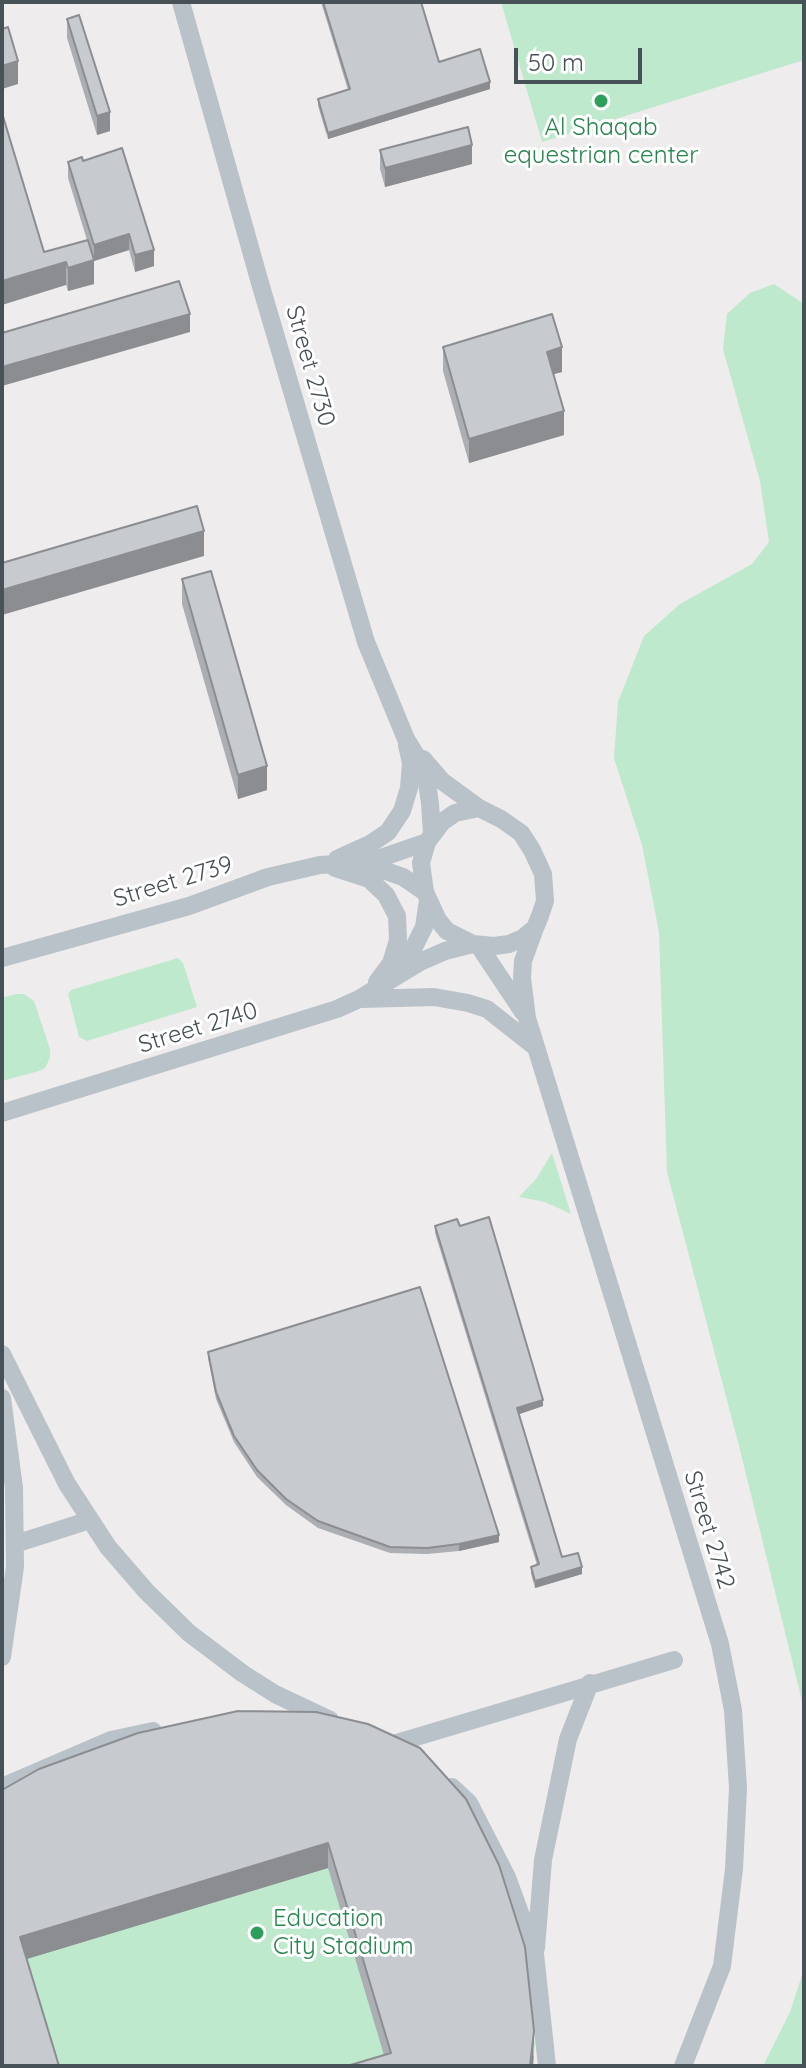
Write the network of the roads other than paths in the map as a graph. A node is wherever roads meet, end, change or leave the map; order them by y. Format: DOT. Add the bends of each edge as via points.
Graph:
graph roads {
  1 [pos="181,2"];
  2 [pos="406,739"];
  3 [pos="479,808"];
  4 [pos="429,838"];
  5 [pos="360,862"];
  6 [pos="320,865"];
  7 [pos="426,896"];
  8 [pos="535,928"];
  9 [pos="476,945"];
  10 [pos="2,958"];
  11 [pos="401,973"];
  12 [pos="359,999"];
  13 [pos="527,1018"];
  14 [pos="534,1046"];
  15 [pos="2,1113"];
  16 [pos="2,1354"];
  17 [pos="2,1398"];
  18 [pos="90,1520"];
  19 [pos="15,1544"];
  20 [pos="2,1657"];
  21 [pos="674,1660"];
  22 [pos="590,1683"];
  23 [pos="279,1717"];
  24 [pos="321,1717"];
  25 [pos="347,1726"];
  26 [pos="173,1727"];
  27 [pos="371,1735"];
  28 [pos="393,1744"];
  29 [pos="419,1755"];
  30 [pos="439,1774"];
  31 [pos="2,1787"];
  32 [pos="535,1954"];
  33 [pos="547,2066"];
  34 [pos="683,2066"];
  1 -- 2 [label="street, Street 2730" via="366,642"];
  2 -- 3 [label="street, Street 2730" via="442,781"];
  2 -- 4 [label="street, Street 2730" via="425,770"];
  2 -- 6 [label="street" via="409,788 388,832"];
  3 -- 4 [label="street" via="455,813"];
  3 -- 8 [label="street" via="521,833 532,850 543,874 545,901"];
  4 -- 5 [label="street, Street 2739" via="381,859"];
  4 -- 7 [label="street" via="421,863"];
  5 -- 6 [label="street, Street 2739"];
  5 -- 7 [label="street, Street 2739" via="403,877"];
  6 -- 10 [label="street, Street 2739"];
  6 -- 12 [label="street" via="369,879 397,916 398,940 391,963"];
  7 -- 9 [label="street" via="447,931"];
  7 -- 11 [label="street, Street 2740" via="424,927"];
  8 -- 9 [label="street" via="509,944"];
  8 -- 13 [label="street, Street 2742" via="523,961"];
  9 -- 11 [label="street, Street 2740" via="434,955"];
  9 -- 13 [label="street, Street 2742"];
  11 -- 12 [label="street, Street 2740"];
  12 -- 14 [label="street" via="434,997 468,1003 487,1009"];
  12 -- 15 [label="street, Street 2740"];
  13 -- 14 [label="street, Street 2742"];
  14 -- 34 [label="street, Street 2742" via="720,1644 733,1710 738,1788 722,1966"];
  16 -- 18 [label="street"];
  17 -- 19 [label="street"];
  18 -- 19 [label="street"];
  18 -- 24 [label="street" via="108,1547 189,1633 275,1694"];
  19 -- 20 [label="street"];
  21 -- 22 [label="street"];
  22 -- 28 [label="street"];
  22 -- 32 [label="street" via="568,1739 543,1860"];
  23 -- 24 [label="street"];
  24 -- 25 [label="street"];
  26 -- 31 [label="street" via="111,1740"];
  27 -- 28 [label="street"];
  28 -- 29 [label="street"];
  30 -- 32 [label="street" via="469,1803 507,1877"];
  32 -- 33 [label="street"];
}
